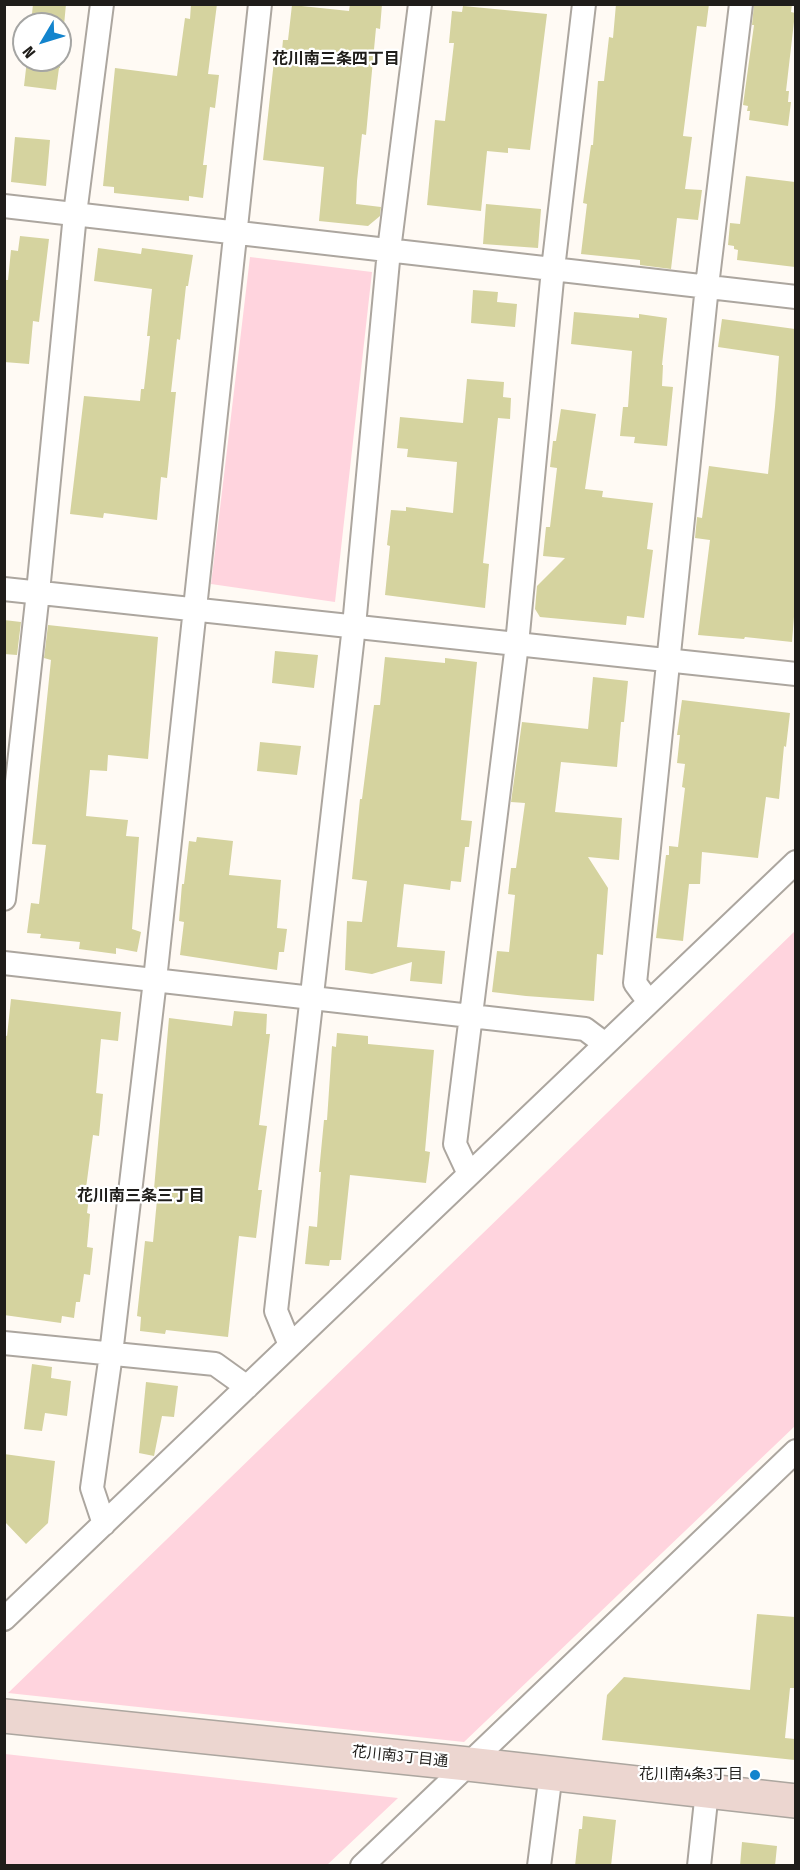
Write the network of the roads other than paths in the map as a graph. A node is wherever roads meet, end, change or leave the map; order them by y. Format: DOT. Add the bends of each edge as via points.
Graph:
graph roads {
  1 [pos="102,4"];
  2 [pos="260,4"];
  3 [pos="420,4"];
  4 [pos="584,4"];
  5 [pos="741,4"];
  6 [pos="4,207"];
  7 [pos="75,214"];
  8 [pos="234,232"];
  9 [pos="389,250"];
  10 [pos="553,269"];
  11 [pos="707,286"];
  12 [pos="795,297"];
  13 [pos="4,588"];
  14 [pos="38,592"];
  15 [pos="195,609"];
  16 [pos="354,626"];
  17 [pos="517,644"];
  18 [pos="667,660"];
  19 [pos="795,674"];
  20 [pos="795,862"];
  21 [pos="4,899"];
  22 [pos="4,963"];
  23 [pos="155,981"];
  24 [pos="310,998"];
  25 [pos="649,1002"];
  26 [pos="471,1017"];
  27 [pos="605,1044"];
  28 [pos="469,1174"];
  29 [pos="4,1343"];
  30 [pos="290,1346"];
  31 [pos="111,1354"];
  32 [pos="247,1387"];
  33 [pos="795,1451"];
  34 [pos="104,1524"];
  35 [pos="4,1619"];
  36 [pos="4,1716"];
  37 [pos="468,1764"];
  38 [pos="551,1773"];
  39 [pos="707,1791"];
  40 [pos="795,1801"];
  41 [pos="362,1866"];
  42 [pos="539,1866"];
  43 [pos="699,1866"];
  1 -- 7 [label="street"];
  2 -- 8 [label="street"];
  3 -- 9 [label="street"];
  4 -- 10 [label="street"];
  5 -- 11 [label="street"];
  6 -- 7 [label="street"];
  7 -- 8 [label="street"];
  7 -- 14 [label="street"];
  8 -- 9 [label="street"];
  8 -- 15 [label="street"];
  9 -- 10 [label="street"];
  9 -- 16 [label="street"];
  10 -- 11 [label="street"];
  10 -- 17 [label="street"];
  11 -- 12 [label="street"];
  11 -- 18 [label="street"];
  13 -- 14 [label="street"];
  14 -- 15 [label="street"];
  14 -- 21 [label="street"];
  15 -- 16 [label="street"];
  15 -- 23 [label="street"];
  16 -- 17 [label="street"];
  16 -- 24 [label="street"];
  17 -- 18 [label="street"];
  17 -- 26 [label="street"];
  18 -- 19 [label="street"];
  18 -- 25 [label="street" via="635,982"];
  20 -- 25 [label="street"];
  22 -- 23 [label="street"];
  23 -- 24 [label="street"];
  23 -- 31 [label="street"];
  24 -- 26 [label="street"];
  24 -- 30 [label="street" via="276,1311"];
  25 -- 27 [label="street"];
  26 -- 27 [label="street" via="585,1029"];
  26 -- 28 [label="street" via="455,1144"];
  27 -- 28 [label="street"];
  28 -- 30 [label="street"];
  29 -- 31 [label="street"];
  30 -- 32 [label="street"];
  31 -- 32 [label="street" via="215,1364"];
  31 -- 34 [label="street" via="92,1488"];
  32 -- 34 [label="street"];
  33 -- 37 [label="street"];
  34 -- 35 [label="street"];
  36 -- 37 [label="street, 花川南3丁目通"];
  37 -- 38 [label="street, 花川南3丁目通"];
  37 -- 41 [label="street"];
  38 -- 39 [label="street, 花川南3丁目通"];
  38 -- 42 [label="street"];
  39 -- 40 [label="street, 花川南3丁目通"];
  39 -- 43 [label="street"];
}
